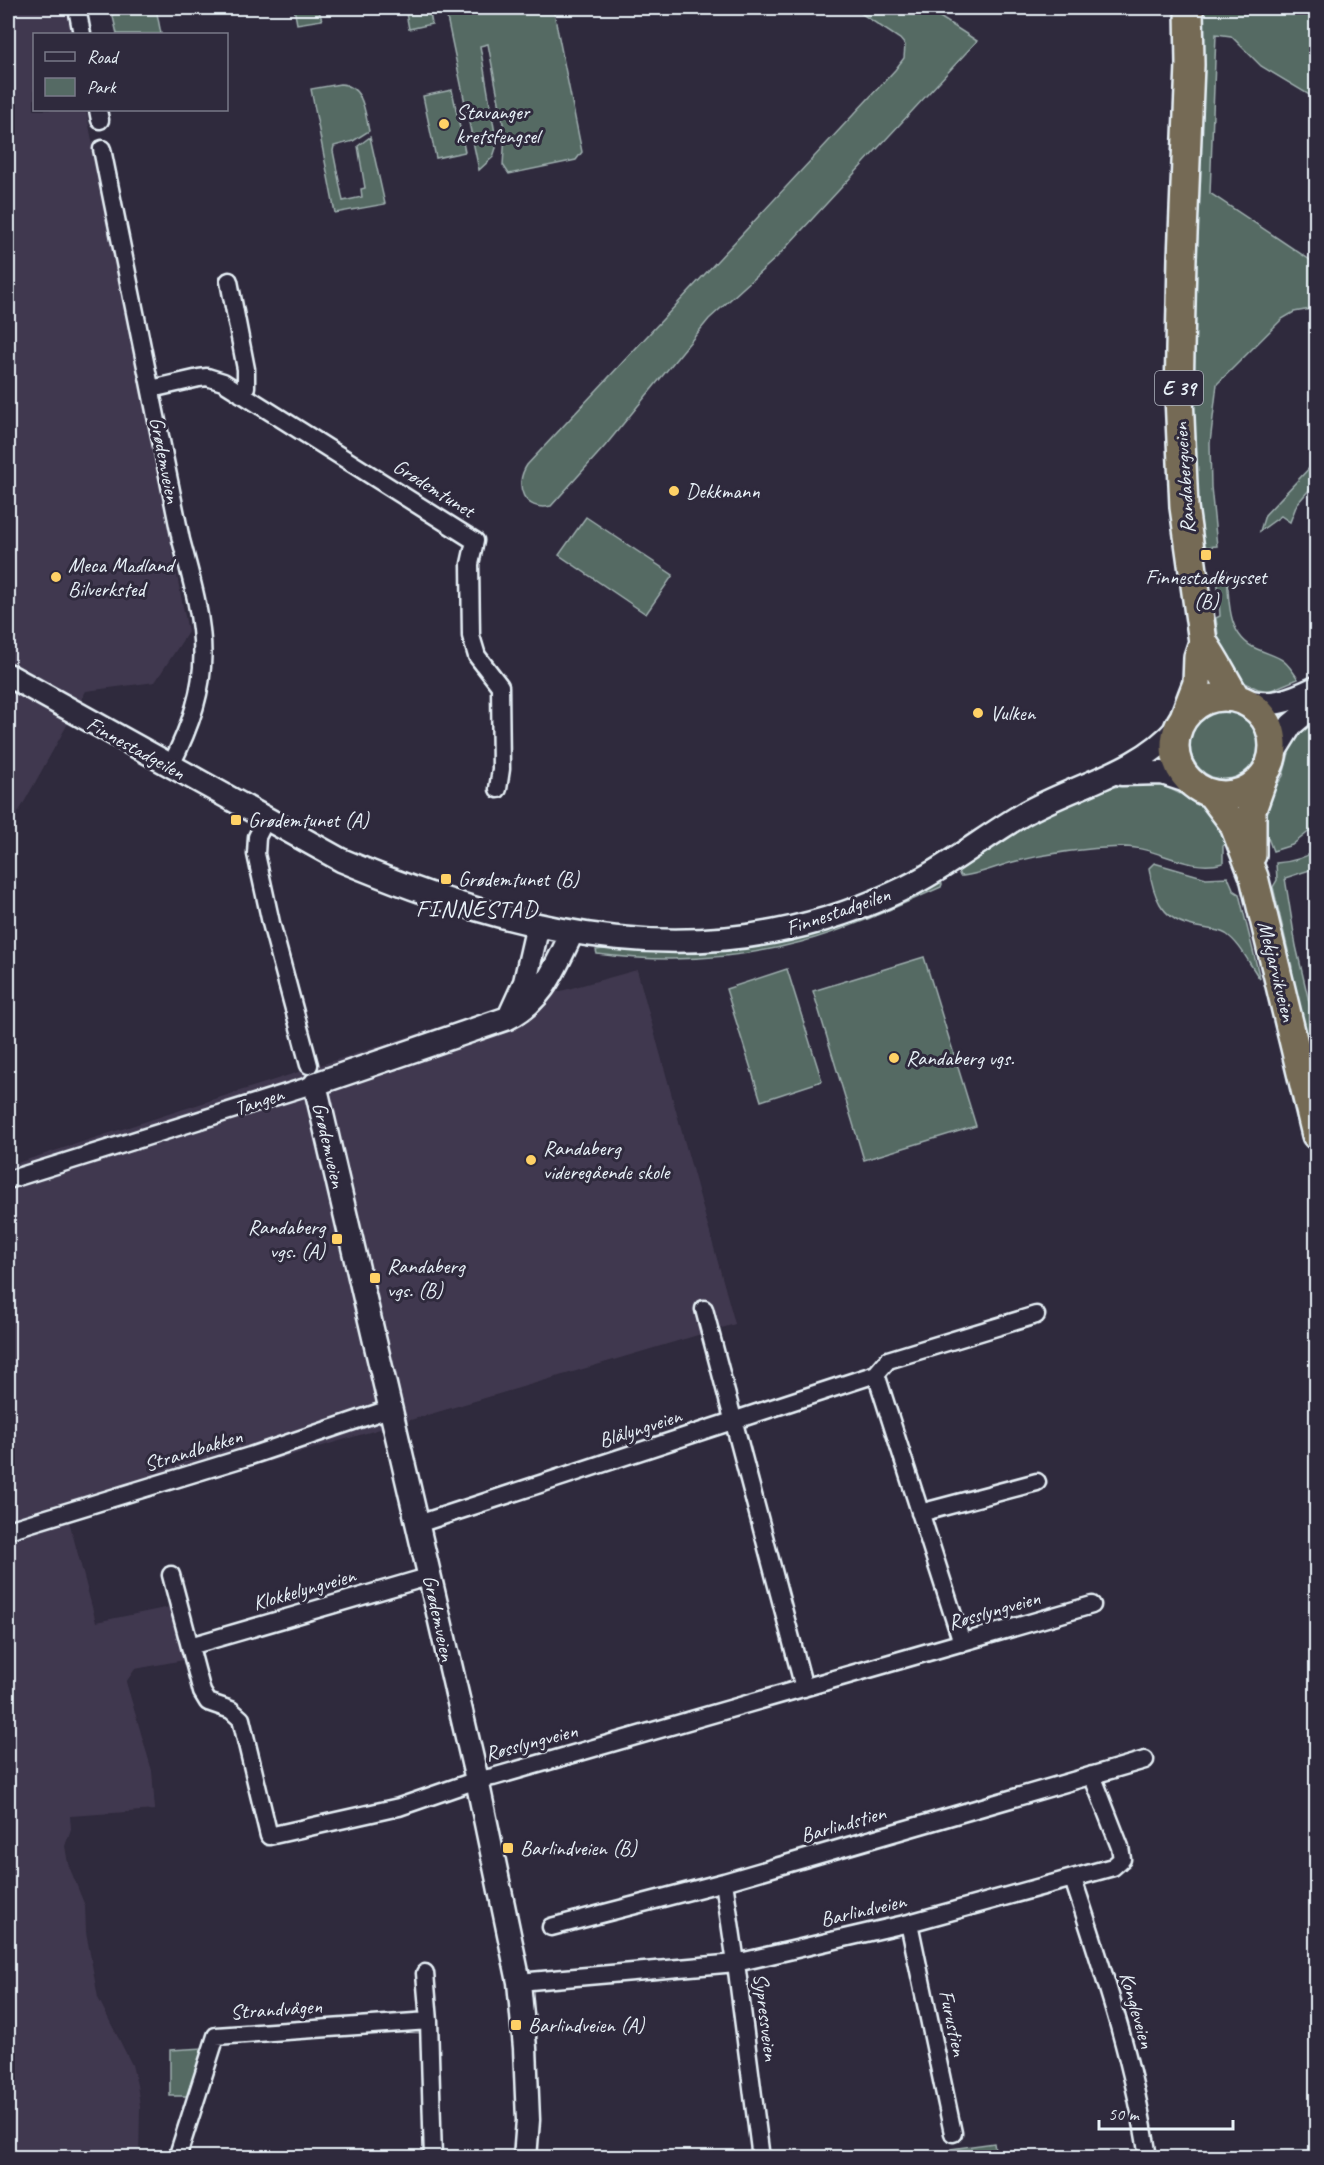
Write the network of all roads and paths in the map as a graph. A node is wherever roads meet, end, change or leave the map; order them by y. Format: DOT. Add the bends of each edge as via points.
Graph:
graph roads {
  1 [pos="77,8"];
  2 [pos="1180,8"];
  3 [pos="1189,8"];
  4 [pos="82,33"];
  5 [pos="1186,132"];
  6 [pos="102,148"];
  7 [pos="230,281"];
  8 [pos="151,388"];
  9 [pos="241,394"];
  10 [pos="1203,642"];
  11 [pos="8,675"];
  12 [pos="1317,688"];
  13 [pos="1237,699"];
  14 [pos="1317,704"];
  15 [pos="1181,722"];
  16 [pos="1268,765"];
  17 [pos="170,767"];
  18 [pos="1111,775"];
  19 [pos="1200,788"];
  20 [pos="498,789"];
  21 [pos="266,819"];
  22 [pos="1254,877"];
  23 [pos="538,925"];
  24 [pos="572,933"];
  25 [pos="508,1018"];
  26 [pos="312,1075"];
  27 [pos="1317,1135"];
  28 [pos="8,1180"];
  29 [pos="704,1309"];
  30 [pos="1036,1315"];
  31 [pos="876,1374"];
  32 [pos="389,1409"];
  33 [pos="734,1421"];
  34 [pos="1037,1482"];
  35 [pos="920,1514"];
  36 [pos="418,1524"];
  37 [pos="8,1530"];
  38 [pos="171,1575"];
  39 [pos="431,1576"];
  40 [pos="1092,1605"];
  41 [pos="962,1643"];
  42 [pos="189,1646"];
  43 [pos="804,1688"];
  44 [pos="1145,1760"];
  45 [pos="1092,1775"];
  46 [pos="477,1780"];
  47 [pos="1073,1879"];
  48 [pos="724,1882"];
  49 [pos="909,1923"];
  50 [pos="551,1927"];
  51 [pos="736,1963"];
  52 [pos="425,1973"];
  53 [pos="519,1982"];
  54 [pos="429,2021"];
  55 [pos="953,2133"];
  56 [pos="179,2157"];
  57 [pos="433,2157"];
  58 [pos="525,2157"];
  59 [pos="761,2157"];
  60 [pos="1148,2157"];
  1 -- 4 [label="street"];
  2 -- 5 [label="highway, Randabergveien / E 39"];
  3 -- 5 [label="highway, Randabergveien / E 39"];
  5 -- 10 [label="highway, Randabergveien / E 39" via="1180,445 1188,545"];
  6 -- 8 [label="street, Grødemveien"];
  7 -- 9 [label="street" via="246,369 246,387"];
  8 -- 9 [label="street, Grødemtunet" via="207,377"];
  8 -- 17 [label="street, Grødemveien" via="203,640 195,710"];
  9 -- 20 [label="street, Grødemtunet" via="475,541 470,564 471,636 477,656 500,686"];
  10 -- 13 [label="highway, Randabergveien / E 39"];
  10 -- 15 [label="highway, Randabergveien / E 39" via="1197,683"];
  11 -- 17 [label="main road, Finnestadgeilen"];
  12 -- 13 [label="main road" via="1274,704"];
  13 -- 15 [label="highway" via="1213,698 1192,708"];
  13 -- 16 [label="highway, E 39" via="1248,703 1265,719 1273,742"];
  14 -- 16 [label="main road" via="1291,725"];
  15 -- 18 [label="main road, Finnestadgeilen" via="1157,749"];
  15 -- 19 [label="highway, E 39" via="1175,739 1176,757 1182,773"];
  16 -- 19 [label="highway" via="1246,790 1234,795"];
  16 -- 22 [label="highway, Mekjarvikveien / E 39" via="1252,810"];
  17 -- 21 [label="main road, Finnestadgeilen"];
  18 -- 19 [label="main road, Finnestadgeilen" via="1150,772"];
  18 -- 24 [label="main road, Finnestadgeilen" via="1059,795 894,893 804,925 746,937 687,942"];
  19 -- 22 [label="highway, Mekjarvikveien / E 39" via="1233,823"];
  21 -- 23 [label="main road, Finnestadgeilen" via="340,860 390,881"];
  21 -- 26 [label="street, Grødemveien" via="257,837 256,854"];
  22 -- 27 [label="highway, Mekjarvikveien / E 39"];
  23 -- 24 [label="main road, Finnestadgeilen"];
  23 -- 25 [label="main road" via="525,982"];
  24 -- 25 [label="main road" via="536,998"];
  25 -- 26 [label="main road, Tangen"];
  26 -- 28 [label="street, Tangen"];
  26 -- 32 [label="main road, Grødemveien"];
  29 -- 33 [label="street"];
  30 -- 31 [label="street, Blålyngveien" via="888,1360"];
  31 -- 33 [label="street, Blålyngveien"];
  31 -- 35 [label="street"];
  32 -- 36 [label="main road, Grødemveien"];
  32 -- 37 [label="street, Strandbakken"];
  33 -- 36 [label="street, Blålyngveien"];
  33 -- 43 [label="street"];
  34 -- 35 [label="street"];
  35 -- 41 [label="street"];
  36 -- 39 [label="main road, Grødemveien"];
  38 -- 42 [label="street"];
  39 -- 42 [label="street, Klokkelyngveien"];
  39 -- 46 [label="main road, Grødemveien"];
  40 -- 41 [label="street, Røsslyngveien"];
  41 -- 43 [label="street, Røsslyngveien"];
  42 -- 46 [label="street, Røsslyngveien" via="208,1702 231,1710 241,1719 269,1836 399,1807"];
  43 -- 46 [label="street, Røsslyngveien"];
  44 -- 45 [label="street, Barlindstien"];
  45 -- 47 [label="street, Barlindveien" via="1122,1859 1113,1866"];
  45 -- 48 [label="street, Barlindstien"];
  46 -- 53 [label="main road, Grødemveien"];
  47 -- 49 [label="street, Barlindveien"];
  47 -- 60 [label="street, Kongleveien" via="1123,2036"];
  48 -- 50 [label="street, Barlindstien"];
  48 -- 51 [label="street, Sypressveien"];
  49 -- 51 [label="street, Barlindveien"];
  49 -- 55 [label="street, Furustien"];
  51 -- 53 [label="street, Barlindveien"];
  51 -- 59 [label="street, Sypressveien"];
  52 -- 54 [label="street"];
  53 -- 58 [label="main road, Grødemveien" via="527,2099"];
  54 -- 56 [label="street, Strandvågen" via="216,2036"];
  54 -- 57 [label="street"];
}
